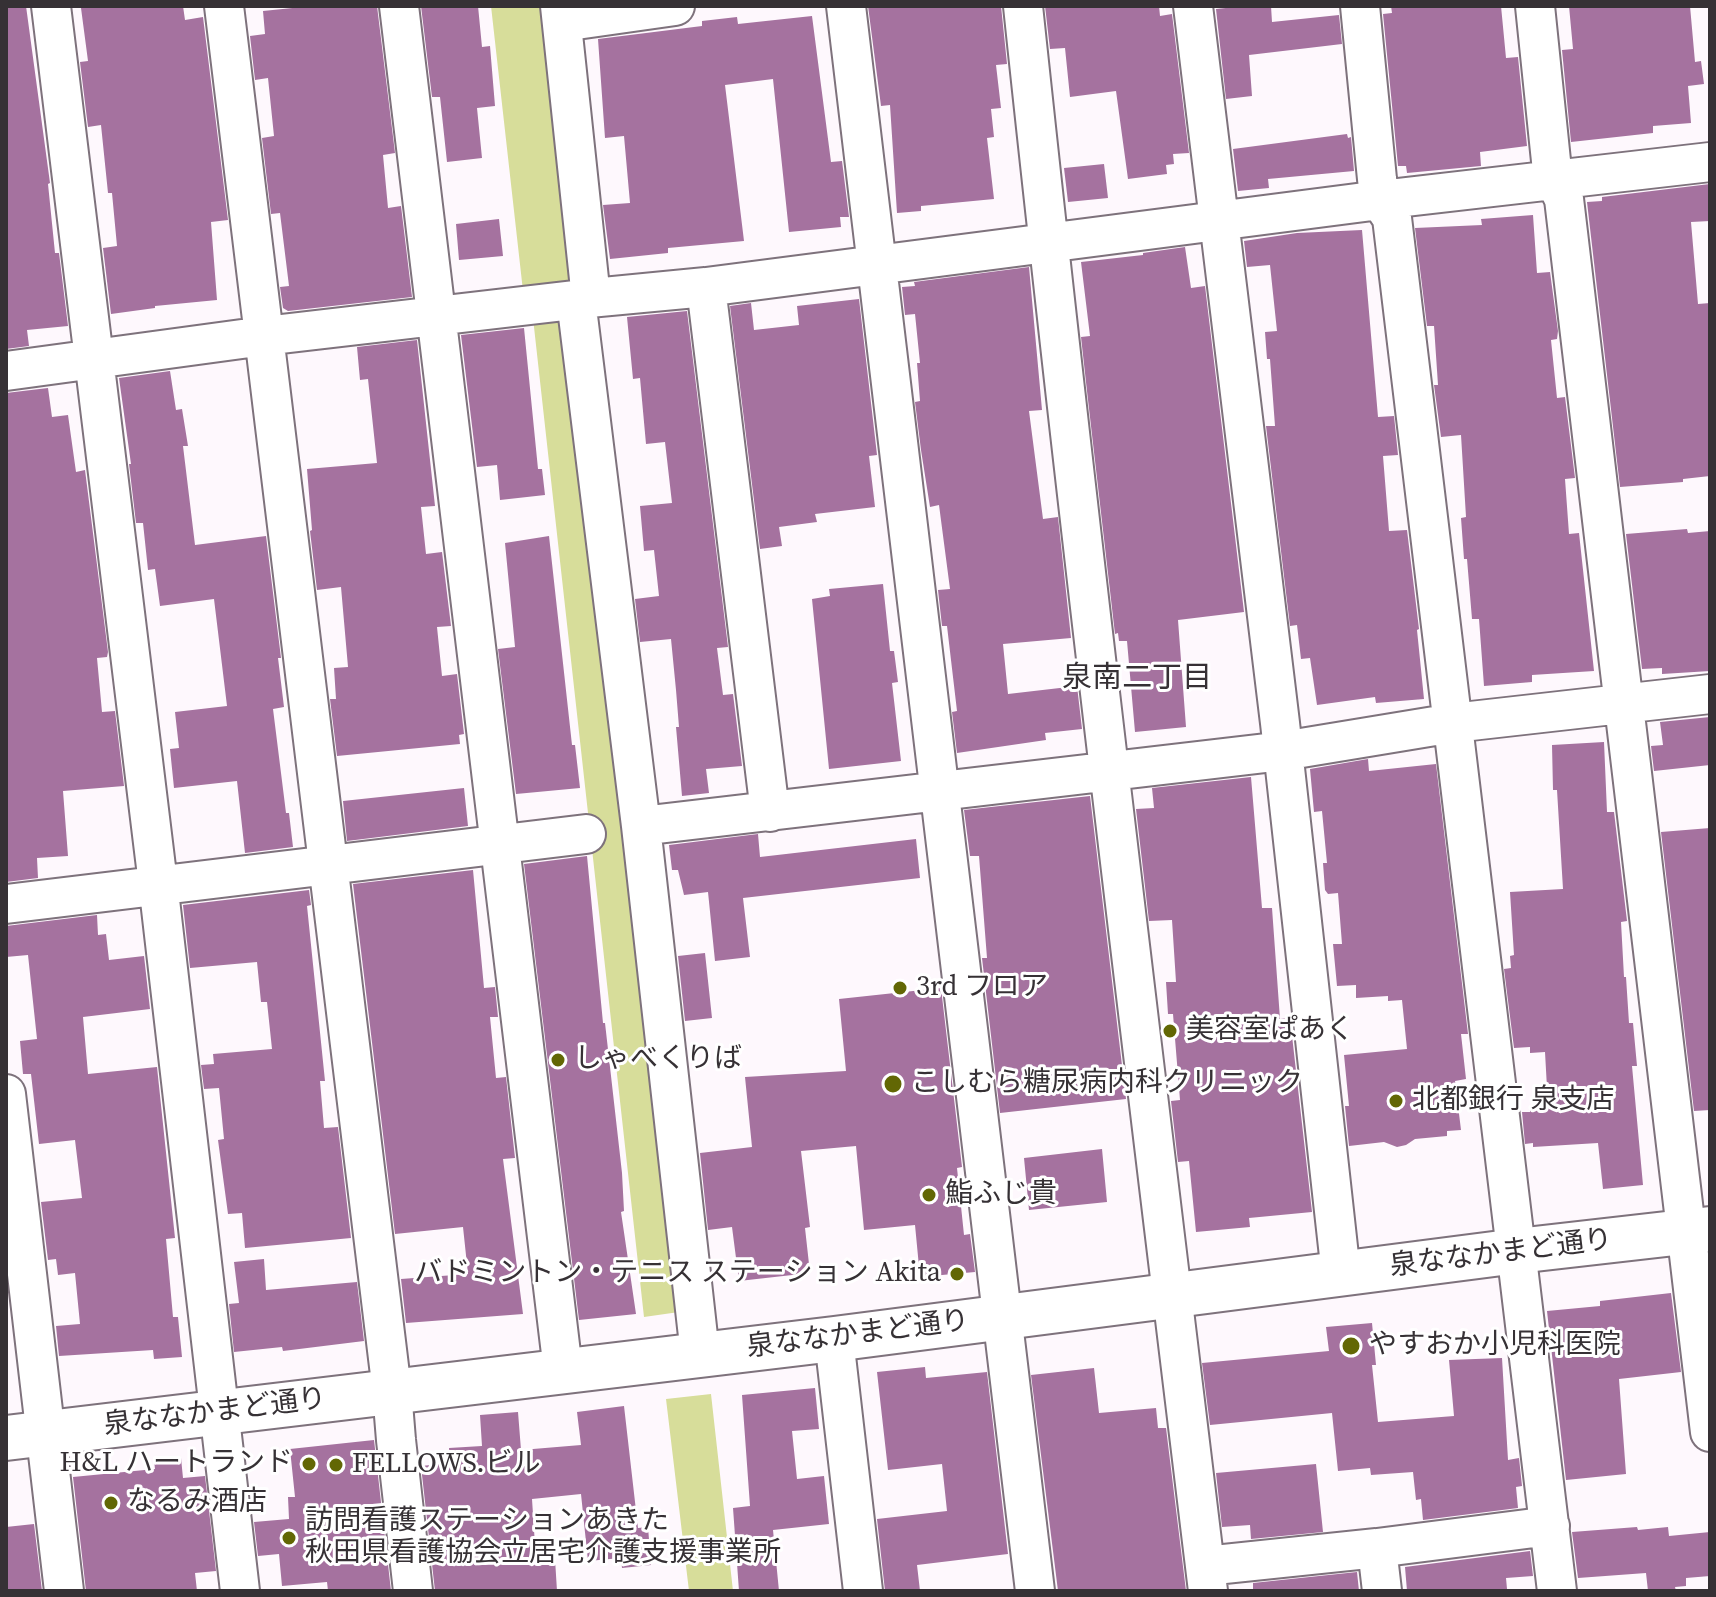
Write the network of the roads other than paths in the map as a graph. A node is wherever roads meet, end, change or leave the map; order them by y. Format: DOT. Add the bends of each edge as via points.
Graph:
graph roads {
  1 [pos="51,6"];
  2 [pos="224,6"];
  3 [pos="399,6"];
  4 [pos="675,6"];
  5 [pos="846,6"];
  6 [pos="1023,6"];
  7 [pos="1193,6"];
  8 [pos="1360,6"];
  9 [pos="1535,6"];
  10 [pos="561,14"];
  11 [pos="1710,162"];
  12 [pos="1555,180"];
  13 [pos="1380,200"];
  14 [pos="1218,222"];
  15 [pos="1048,243"];
  16 [pos="877,265"];
  17 [pos="706,287"];
  18 [pos="584,299"];
  19 [pos="435,318"];
  20 [pos="264,336"];
  21 [pos="92,360"];
  22 [pos="6,371"];
  23 [pos="1710,694"];
  24 [pos="1625,705"];
  25 [pos="1453,723"];
  26 [pos="1283,751"];
  27 [pos="1109,772"];
  28 [pos="940,791"];
  29 [pos="770,812"];
  30 [pos="641,826"];
  31 [pos="586,834"];
  32 [pos="499,844"];
  33 [pos="327,864"];
  34 [pos="157,886"];
  35 [pos="6,904"];
  36 [pos="6,1094"];
  37 [pos="1698,1230"];
  38 [pos="1517,1251"];
  39 [pos="1341,1274"];
  40 [pos="1173,1295"];
  41 [pos="1003,1317"];
  42 [pos="834,1339"];
  43 [pos="700,1354"];
  44 [pos="563,1370"];
  45 [pos="392,1391"];
  46 [pos="221,1413"];
  47 [pos="1710,1432"];
  48 [pos="27,1436"];
  49 [pos="1550,1526"];
  50 [pos="1377,1548"];
  51 [pos="1206,1578"];
  52 [pos="64,1591"];
  53 [pos="240,1591"];
  54 [pos="413,1591"];
  55 [pos="863,1591"];
  56 [pos="1035,1591"];
  57 [pos="1382,1591"];
  58 [pos="1557,1591"];
  1 -- 21 [label="street"];
  2 -- 20 [label="street"];
  3 -- 19 [label="street"];
  4 -- 10 [label="street"];
  5 -- 16 [label="street"];
  6 -- 15 [label="street"];
  7 -- 14 [label="street"];
  8 -- 13 [label="street"];
  9 -- 12 [label="street"];
  10 -- 18 [label="street"];
  11 -- 12 [label="street"];
  12 -- 13 [label="street"];
  12 -- 24 [label="street" via="1564,199"];
  13 -- 14 [label="street"];
  13 -- 25 [label="street" via="1392,218"];
  14 -- 15 [label="street"];
  14 -- 26 [label="street"];
  15 -- 16 [label="street"];
  15 -- 27 [label="street"];
  16 -- 17 [label="street"];
  16 -- 28 [label="street"];
  17 -- 18 [label="street"];
  17 -- 29 [label="street"];
  18 -- 19 [label="street"];
  18 -- 30 [label="street"];
  19 -- 20 [label="street"];
  19 -- 32 [label="street"];
  20 -- 21 [label="street"];
  20 -- 33 [label="street"];
  21 -- 22 [label="street"];
  21 -- 34 [label="street"];
  23 -- 24 [label="street"];
  24 -- 25 [label="street"];
  24 -- 37 [label="street"];
  25 -- 26 [label="street"];
  25 -- 38 [label="street"];
  26 -- 27 [label="street"];
  26 -- 39 [label="street"];
  27 -- 28 [label="street"];
  27 -- 40 [label="street"];
  28 -- 29 [label="street"];
  28 -- 41 [label="street"];
  29 -- 30 [label="street"];
  30 -- 43 [label="street"];
  31 -- 32 [label="street"];
  32 -- 33 [label="street"];
  32 -- 44 [label="street"];
  33 -- 34 [label="street"];
  33 -- 45 [label="street"];
  34 -- 35 [label="street"];
  34 -- 46 [label="street"];
  36 -- 48 [label="street"];
  37 -- 38 [label="street, 泉ななかまど通り"];
  37 -- 47 [label="street"];
  38 -- 39 [label="street, 泉ななかまど通り"];
  38 -- 49 [label="street"];
  39 -- 40 [label="street, 泉ななかまど通り"];
  40 -- 41 [label="street, 泉ななかまど通り"];
  40 -- 51 [label="street"];
  41 -- 42 [label="street, 泉ななかまど通り"];
  41 -- 56 [label="street"];
  42 -- 43 [label="street, 泉ななかまど通り"];
  42 -- 55 [label="street"];
  43 -- 44 [label="street, 泉ななかまど通り"];
  44 -- 45 [label="street, 泉ななかまど通り"];
  45 -- 46 [label="street, 泉ななかまど通り"];
  45 -- 54 [label="street"];
  46 -- 48 [label="street, 泉ななかまど通り"];
  46 -- 53 [label="street"];
  48 -- 52 [label="street"];
  49 -- 50 [label="street"];
  49 -- 58 [label="street"];
  50 -- 51 [label="street"];
  50 -- 57 [label="street"];
}
